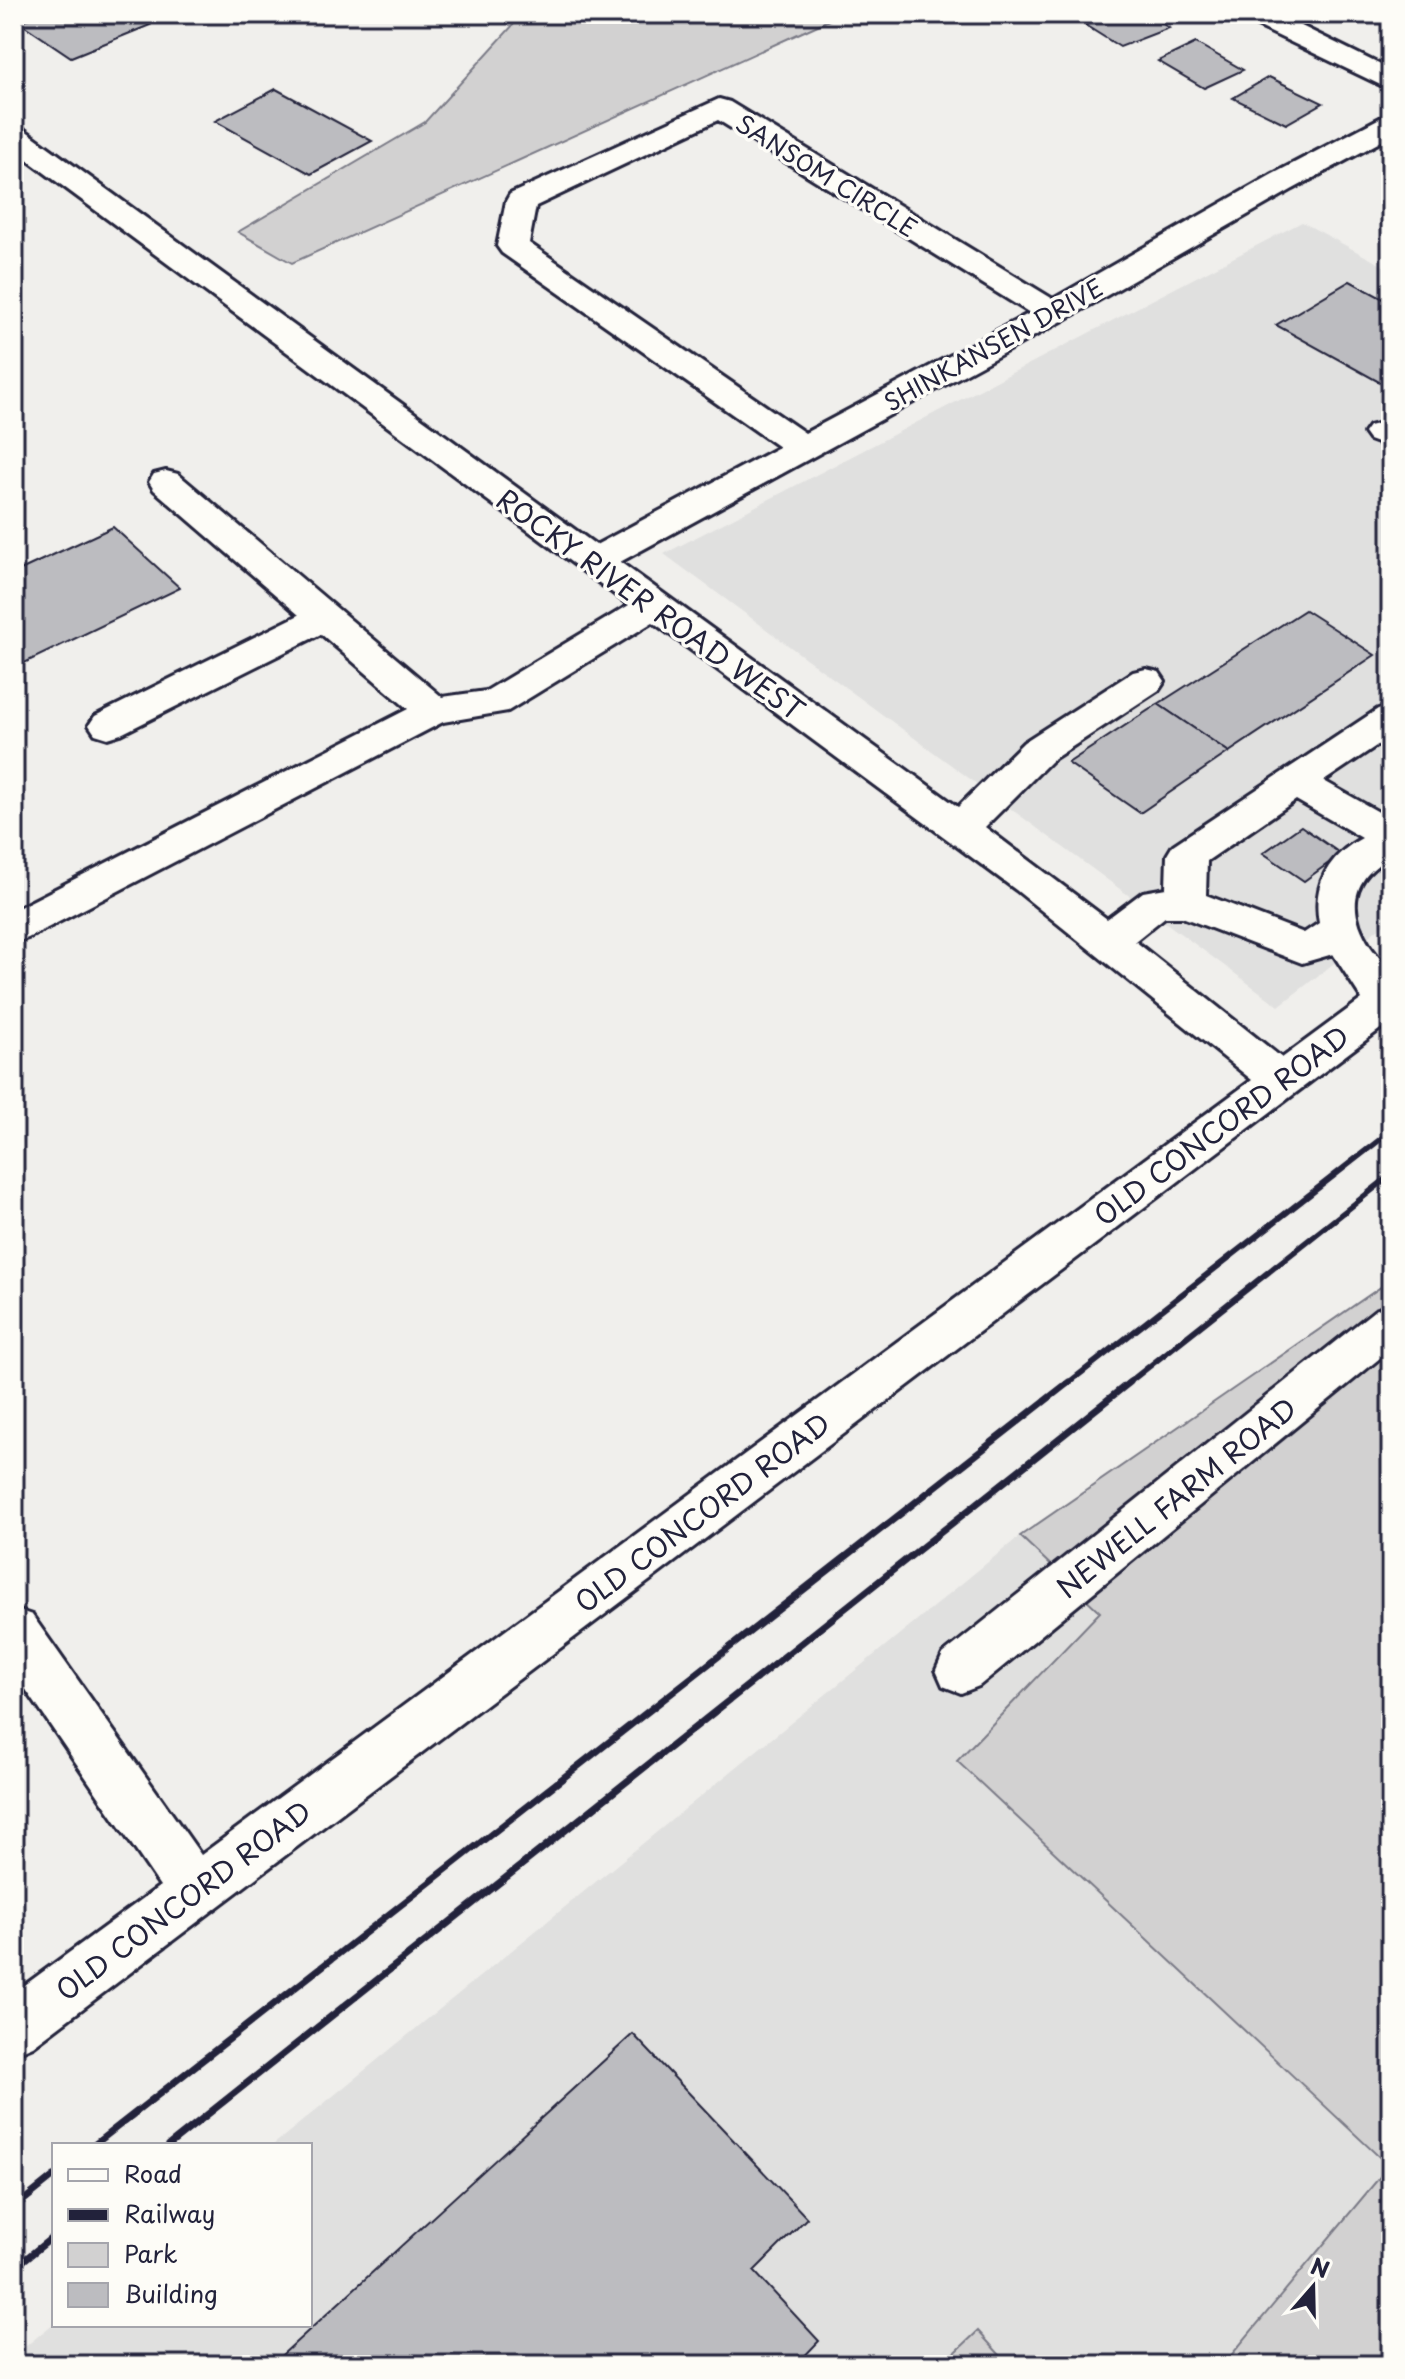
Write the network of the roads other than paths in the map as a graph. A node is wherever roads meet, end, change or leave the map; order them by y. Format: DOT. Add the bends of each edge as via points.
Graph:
graph roads {
  1 [pos="1255,14"];
  2 [pos="1391,81"];
  3 [pos="1391,124"];
  4 [pos="14,136"];
  5 [pos="1053,313"];
  6 [pos="803,448"];
  7 [pos="166,482"];
  8 [pos="594,561"];
  9 [pos="654,606"];
  10 [pos="325,617"];
  11 [pos="1146,681"];
  12 [pos="434,711"];
  13 [pos="1391,718"];
  14 [pos="108,725"];
  15 [pos="1295,782"];
  16 [pos="960,829"];
  17 [pos="1391,840"];
  18 [pos="1186,903"];
  19 [pos="14,928"];
  20 [pos="1340,929"];
  21 [pos="1107,941"];
  22 [pos="1389,1001"];
  23 [pos="1281,1080"];
  24 [pos="1391,1323"];
  25 [pos="14,1631"];
  26 [pos="961,1670"];
  27 [pos="194,1890"];
  28 [pos="14,2027"];
  1 -- 2 [label="street"];
  3 -- 5 [label="street, SHINKANSEN DRIVE"];
  4 -- 8 [label="street, ROCKY RIVER ROAD WEST"];
  5 -- 6 [label="street, SHINKANSEN DRIVE"];
  5 -- 6 [label="street, SANSOM CIRCLE" via="719,108 521,201 513,246"];
  6 -- 8 [label="street, SHINKANSEN DRIVE"];
  7 -- 10 [label="street"];
  8 -- 9 [label="street, ROCKY RIVER ROAD WEST"];
  9 -- 12 [label="street" via="495,702"];
  9 -- 16 [label="street, ROCKY RIVER ROAD WEST"];
  10 -- 12 [label="street"];
  10 -- 14 [label="street"];
  11 -- 16 [label="street" via="1038,751"];
  12 -- 19 [label="street"];
  13 -- 15 [label="street"];
  15 -- 17 [label="street"];
  15 -- 18 [label="street" via="1187,855"];
  16 -- 21 [label="street, ROCKY RIVER ROAD WEST"];
  17 -- 20 [label="street" via="1364,851 1343,872 1336,894"];
  18 -- 20 [label="street" via="1302,948 1317,945"];
  18 -- 21 [label="street" via="1157,902"];
  20 -- 22 [label="street"];
  21 -- 23 [label="street, ROCKY RIVER ROAD WEST"];
  22 -- 23 [label="street, OLD CONCORD ROAD"];
  23 -- 27 [label="street, OLD CONCORD ROAD"];
  24 -- 26 [label="street, NEWELL FARM ROAD"];
  25 -- 27 [label="street"];
  27 -- 28 [label="street, OLD CONCORD ROAD"];
}
